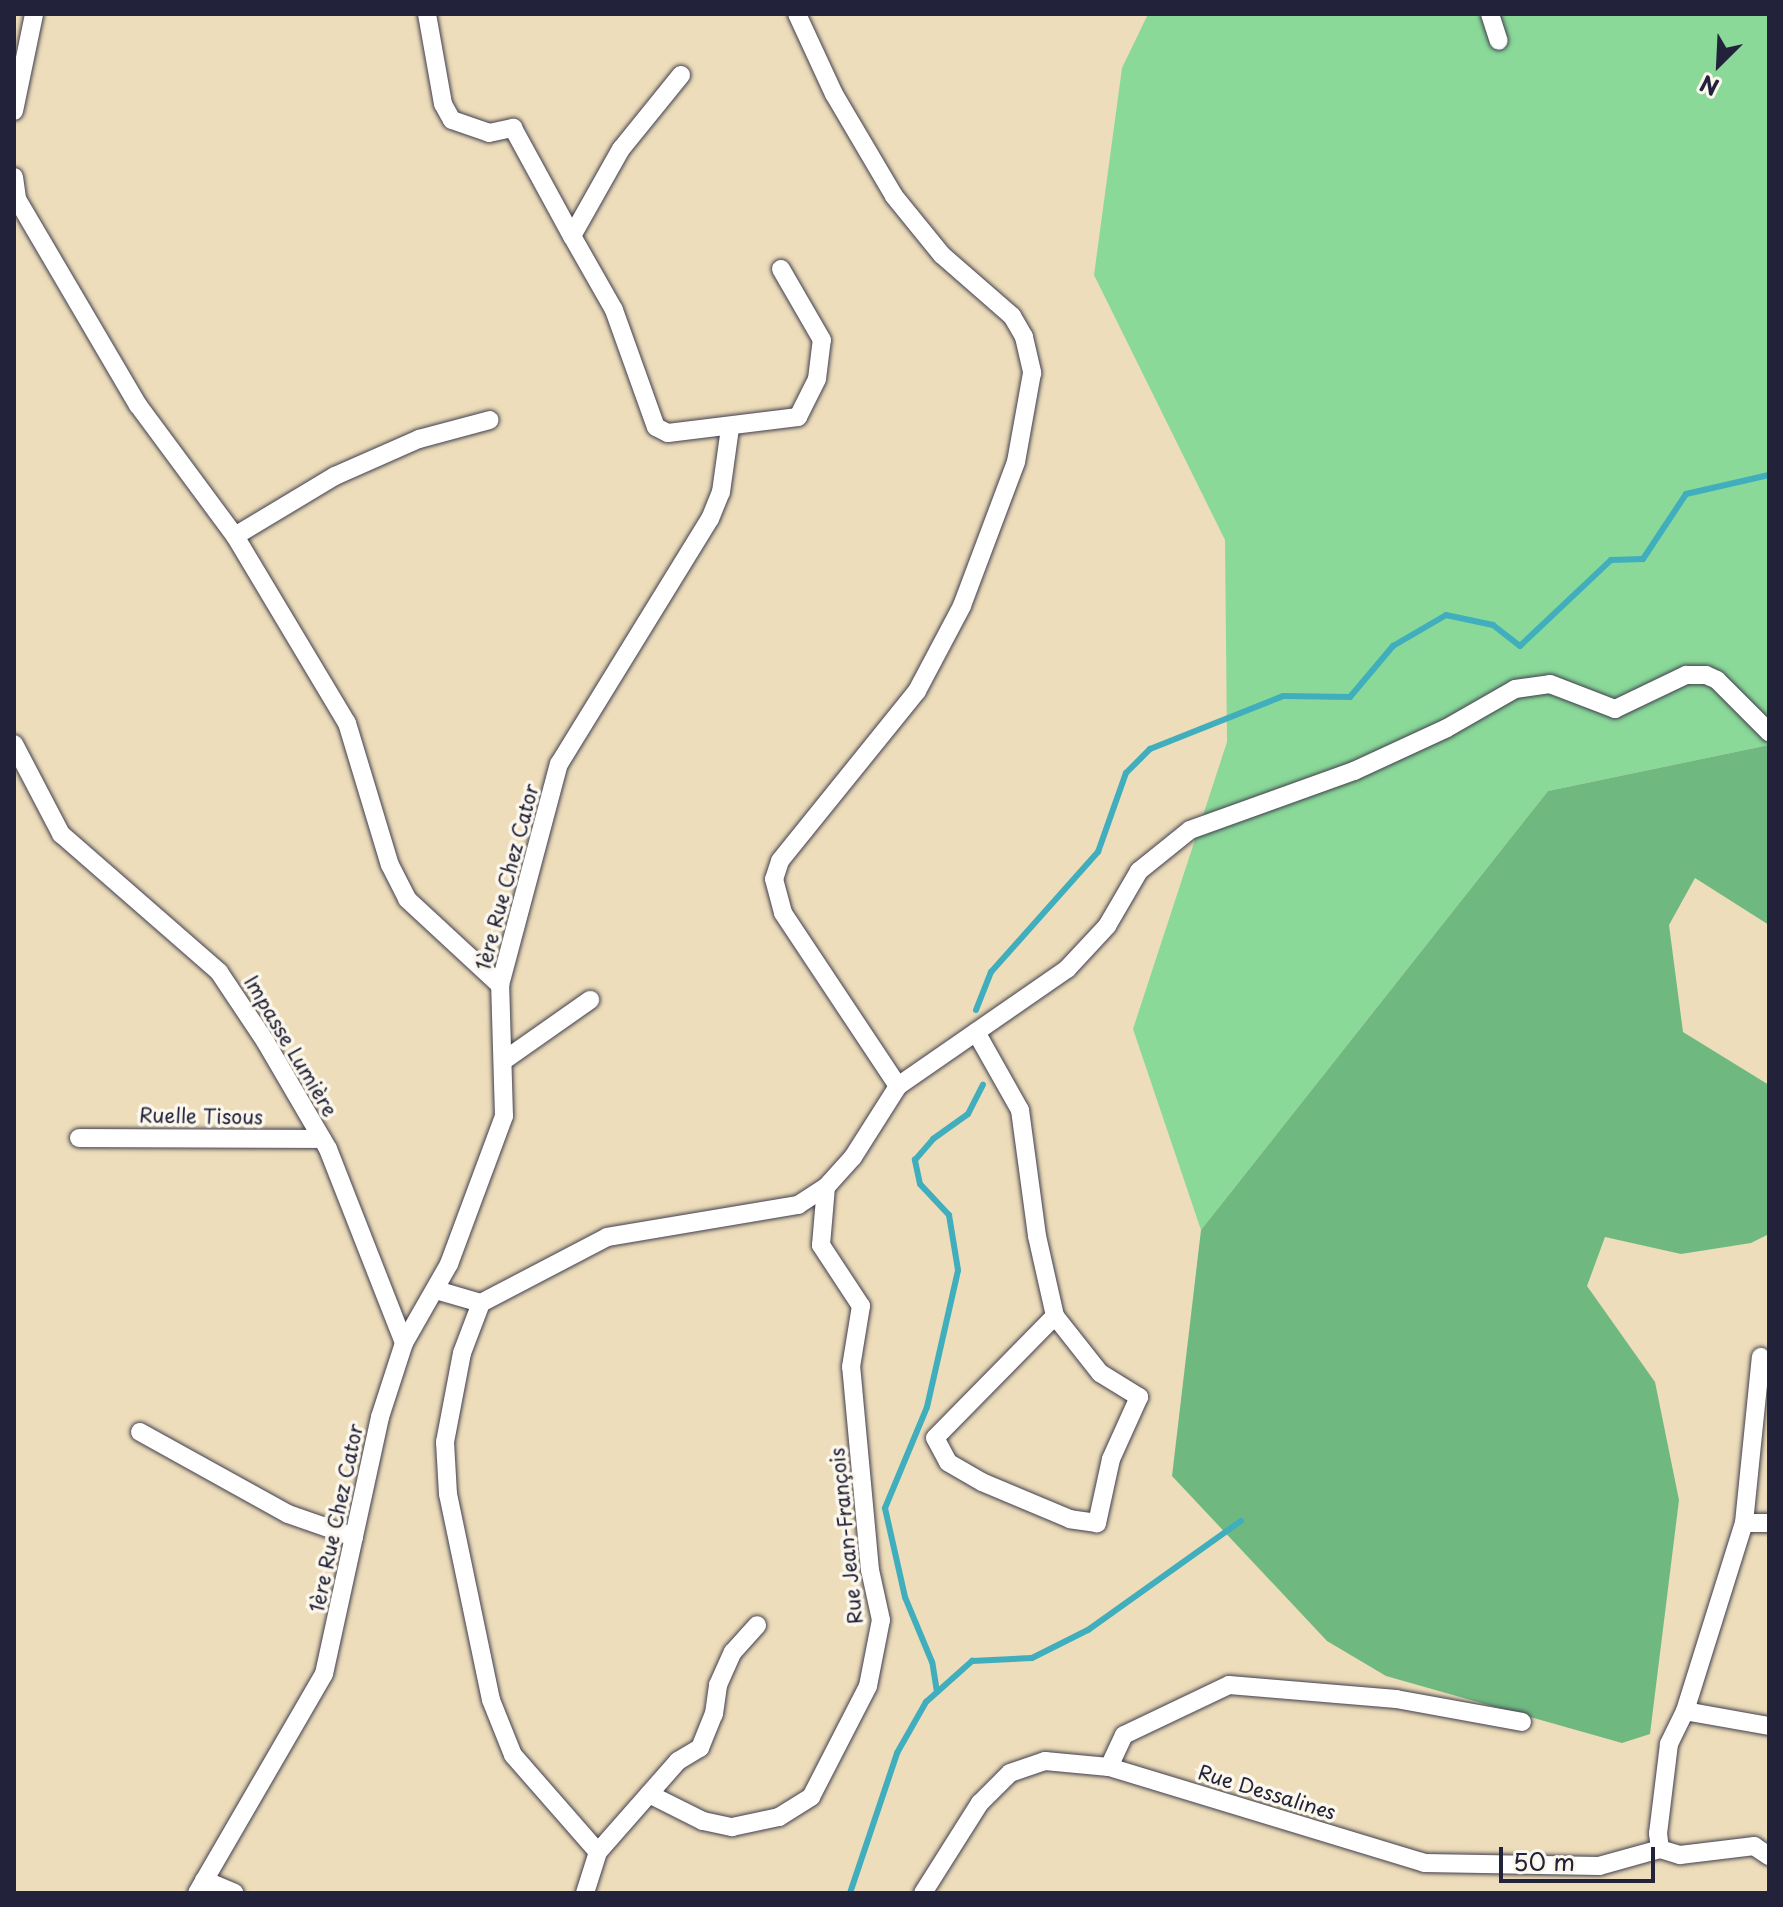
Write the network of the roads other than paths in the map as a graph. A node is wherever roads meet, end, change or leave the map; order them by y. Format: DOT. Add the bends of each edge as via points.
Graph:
graph roads {
  1 [pos="34,14"];
  2 [pos="427,14"];
  3 [pos="797,14"];
  4 [pos="1490,14"];
  5 [pos="1499,41"];
  6 [pos="681,75"];
  7 [pos="14,111"];
  8 [pos="14,177"];
  9 [pos="572,236"];
  10 [pos="781,269"];
  11 [pos="490,420"];
  12 [pos="730,428"];
  13 [pos="235,536"];
  14 [pos="1769,732"];
  15 [pos="14,744"];
  16 [pos="500,985"];
  17 [pos="590,1000"];
  18 [pos="976,1032"];
  19 [pos="506,1059"];
  20 [pos="898,1086"];
  21 [pos="79,1138"];
  22 [pos="322,1139"];
  23 [pos="826,1187"];
  24 [pos="436,1290"];
  25 [pos="481,1303"];
  26 [pos="1055,1316"];
  27 [pos="404,1343"];
  28 [pos="1761,1357"];
  29 [pos="140,1432"];
  30 [pos="1744,1523"];
  31 [pos="1769,1523"];
  32 [pos="354,1537"];
  33 [pos="757,1625"];
  34 [pos="1685,1711"];
  35 [pos="1522,1722"];
  36 [pos="1769,1726"];
  37 [pos="1109,1767"];
  38 [pos="649,1794"];
  39 [pos="1660,1849"];
  40 [pos="598,1852"];
  41 [pos="1769,1856"];
  42 [pos="200,1886"];
  43 [pos="234,1893"];
  44 [pos="585,1893"];
  45 [pos="923,1893"];
  1 -- 7 [label="street"];
  2 -- 9 [label="street" via="440,91 452,120 489,133 513,128"];
  3 -- 20 [label="street" via="834,94 894,196 942,255 1012,316 1024,337 1032,373 1016,462 962,606 917,691 780,861 774,879 783,913"];
  4 -- 5 [label="street"];
  6 -- 9 [label="street" via="621,149"];
  8 -- 13 [label="street" via="17,199 138,405"];
  9 -- 12 [label="street" via="614,310 656,427 668,433"];
  10 -- 12 [label="street" via="822,340 817,379 798,417"];
  11 -- 13 [label="street" via="419,439 335,476"];
  12 -- 16 [label="street, 1ère Rue Chez Cator" via="721,492 710,519 559,764"];
  13 -- 16 [label="street" via="347,723 390,865 407,899"];
  14 -- 18 [label="street" via="1706,675 1686,675 1615,709 1550,684 1515,689 1354,771 1190,830 1139,871 1107,926 1067,969"];
  15 -- 22 [label="street, Impasse Lumière" via="61,834 219,972"];
  16 -- 19 [label="street, 1ère Rue Chez Cator"];
  17 -- 19 [label="street"];
  18 -- 20 [label="street"];
  18 -- 26 [label="street" via="1020,1110 1037,1236"];
  19 -- 24 [label="street, 1ère Rue Chez Cator" via="504,1116"];
  20 -- 23 [label="street" via="853,1157"];
  21 -- 22 [label="street, Ruelle Tisous"];
  22 -- 27 [label="street, Impasse Lumière"];
  23 -- 25 [label="street" via="798,1205 607,1237"];
  23 -- 38 [label="street, Rue Jean-François" via="821,1245 861,1306 851,1367 870,1570 881,1620 868,1686 811,1797 779,1817 732,1827 703,1821"];
  24 -- 25 [label="street"];
  24 -- 27 [label="street, 1ère Rue Chez Cator"];
  25 -- 40 [label="street" via="462,1353 445,1442 448,1494 491,1700 513,1755"];
  26 -- 26 [label="street" via="1100,1373 1139,1397 1111,1459 1097,1523 1070,1519 982,1482 948,1462 935,1438"];
  27 -- 32 [label="street, 1ère Rue Chez Cator" via="380,1417"];
  28 -- 30 [label="street"];
  29 -- 32 [label="street" via="288,1514"];
  30 -- 31 [label="street"];
  30 -- 34 [label="street"];
  32 -- 42 [label="street, 1ère Rue Chez Cator" via="324,1674"];
  33 -- 38 [label="street" via="733,1652 700,1748 678,1761"];
  34 -- 36 [label="street"];
  34 -- 39 [label="street" via="1669,1744"];
  35 -- 37 [label="street" via="1396,1699 1229,1685 1124,1735"];
  37 -- 39 [label="street, Rue Dessalines" via="1424,1863 1599,1866"];
  37 -- 45 [label="street, Rue Dessalines" via="1045,1761 1010,1773 980,1803"];
  38 -- 40 [label="street"];
  39 -- 41 [label="street" via="1680,1855 1754,1846"];
  40 -- 44 [label="street"];
  42 -- 43 [label="street"];
}
